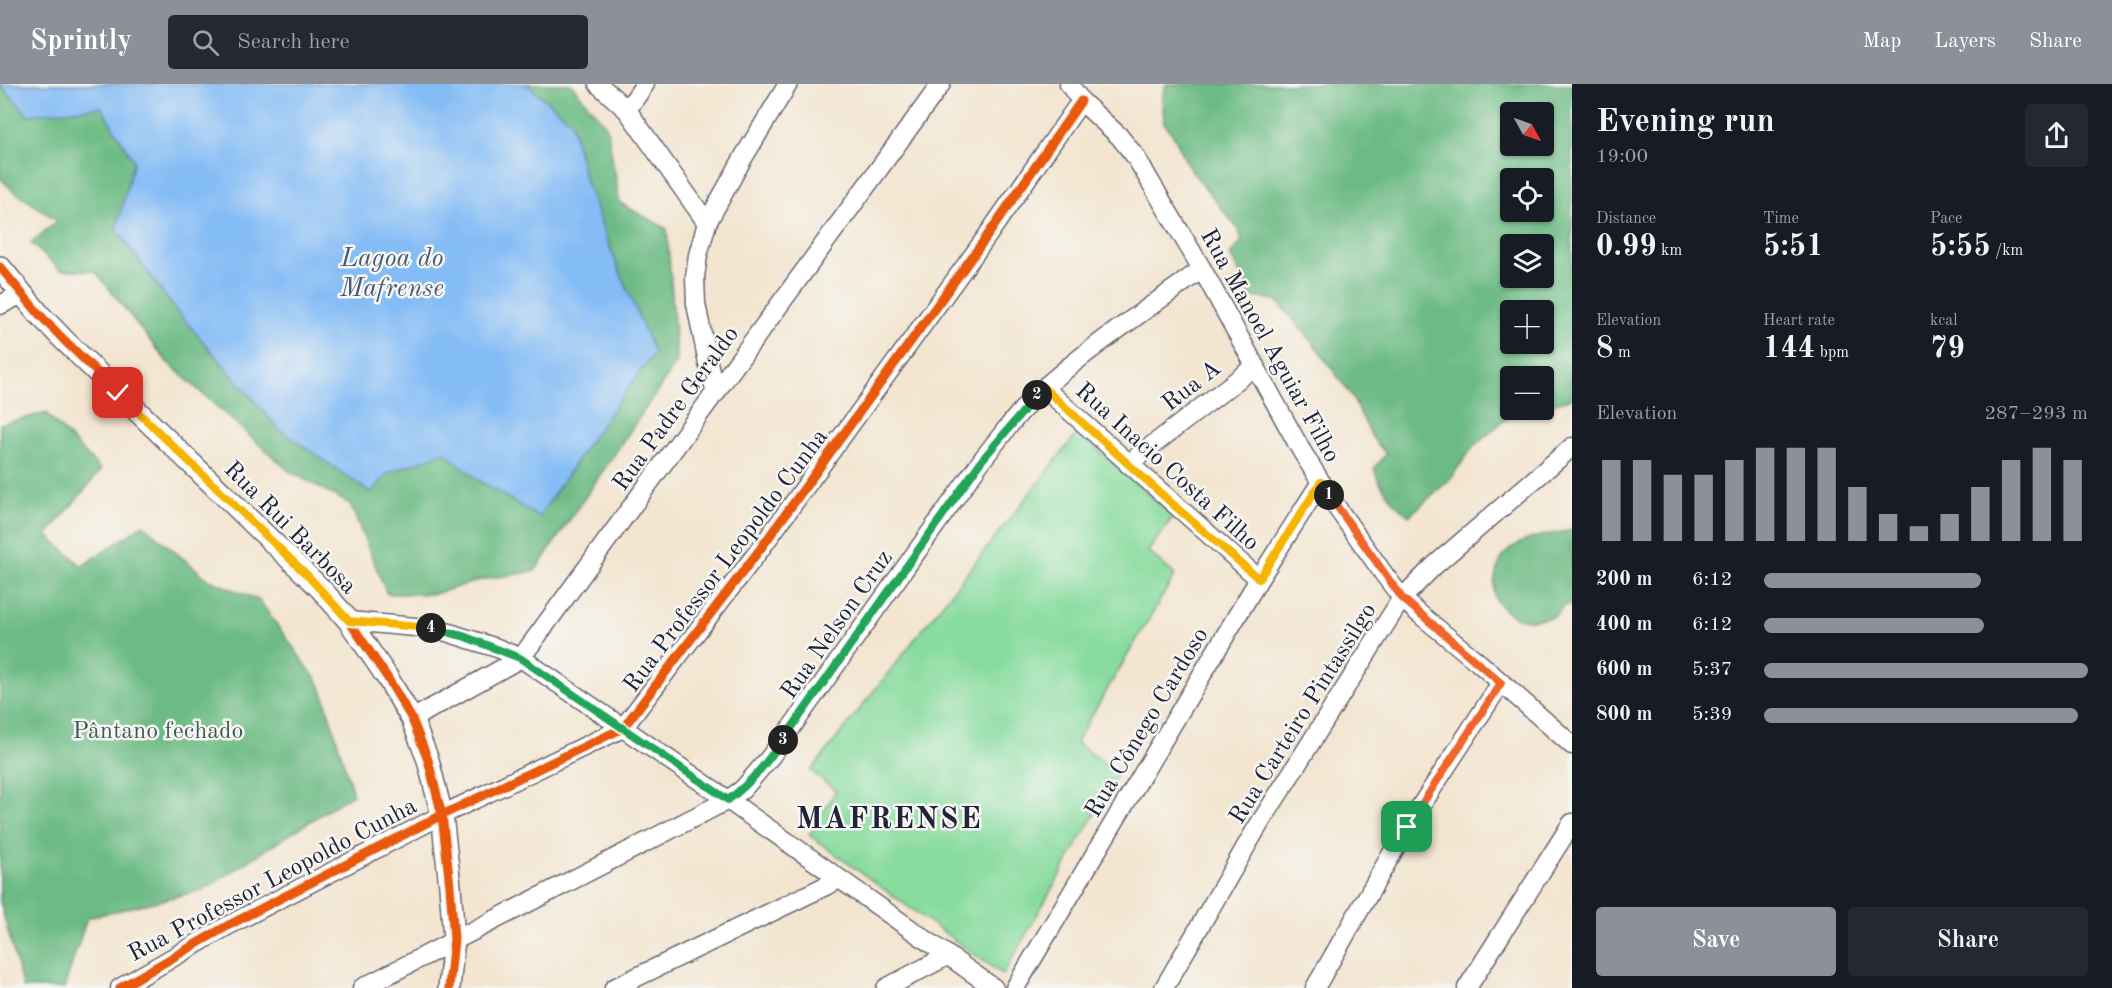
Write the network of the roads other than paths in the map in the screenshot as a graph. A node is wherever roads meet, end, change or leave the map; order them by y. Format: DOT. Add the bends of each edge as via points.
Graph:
graph roads {
  1 [pos="598,84"];
  2 [pos="645,84"];
  3 [pos="788,84"];
  4 [pos="941,84"];
  5 [pos="1069,84"];
  6 [pos="1081,101"];
  7 [pos="627,110"];
  8 [pos="707,223"];
  9 [pos="0,267"];
  10 [pos="1202,269"];
  11 [pos="22,294"];
  12 [pos="0,305"];
  13 [pos="1254,367"];
  14 [pos="1044,388"];
  15 [pos="716,393"];
  16 [pos="1572,447"];
  17 [pos="1128,464"];
  18 [pos="1321,482"];
  19 [pos="1259,579"];
  20 [pos="1402,598"];
  21 [pos="349,621"];
  22 [pos="520,658"];
  23 [pos="1501,683"];
  24 [pos="412,719"];
  25 [pos="623,728"];
  26 [pos="1572,745"];
  27 [pos="728,800"];
  28 [pos="442,815"];
  29 [pos="1572,823"];
  30 [pos="840,879"];
  31 [pos="454,939"];
  32 [pos="947,956"];
  33 [pos="120,988"];
  34 [pos="362,988"];
  35 [pos="449,988"];
  36 [pos="614,988"];
  37 [pos="886,988"];
  38 [pos="994,988"];
  39 [pos="1015,988"];
  40 [pos="1164,988"];
  41 [pos="1315,988"];
  42 [pos="1467,988"];
  1 -- 7 [label="street"];
  2 -- 7 [label="street"];
  3 -- 8 [label="street"];
  4 -- 15 [label="street, Rua Padre Geraldo"];
  5 -- 6 [label="street, Rua Manoel Aguiar Filho"];
  6 -- 10 [label="street, Rua Manoel Aguiar Filho" via="1128,146"];
  6 -- 25 [label="street, Rua Professor Leopoldo Cunha" via="768,539"];
  7 -- 8 [label="street"];
  8 -- 15 [label="street" via="695,277 700,325"];
  9 -- 11 [label="street, Rua Rui Barbosa"];
  10 -- 13 [label="street, Rua Manoel Aguiar Filho"];
  10 -- 14 [label="street, Rua Nelson Cruz"];
  11 -- 12 [label="street"];
  11 -- 21 [label="street, Rua Rui Barbosa"];
  13 -- 17 [label="street, Rua A"];
  13 -- 18 [label="street, Rua Manoel Aguiar Filho"];
  14 -- 17 [label="street, Rua Inacio Costa Filho"];
  14 -- 27 [label="street, Rua Nelson Cruz" via="982,460 766,763"];
  15 -- 22 [label="street, Rua Padre Geraldo"];
  16 -- 20 [label="street, Rua Carteiro Pintassilgo"];
  17 -- 19 [label="street, Rua Inacio Costa Filho"];
  18 -- 19 [label="street, Rua Cônego Cardoso"];
  18 -- 20 [label="street, Rua Manoel Aguiar Filho"];
  19 -- 39 [label="street, Rua Cônego Cardoso"];
  20 -- 23 [label="street, Rua Manoel Aguiar Filho"];
  20 -- 40 [label="street, Rua Carteiro Pintassilgo" via="1256,831"];
  21 -- 22 [label="street" via="437,629"];
  21 -- 24 [label="street, Rua Rui Barbosa"];
  22 -- 24 [label="street, Rua Padre Geraldo"];
  22 -- 25 [label="street"];
  23 -- 26 [label="street, Rua Manoel Aguiar Filho"];
  23 -- 41 [label="street" via="1407,827"];
  24 -- 28 [label="street, Rua Rui Barbosa" via="428,760"];
  25 -- 27 [label="street"];
  25 -- 28 [label="street, Rua Professor Leopoldo Cunha"];
  27 -- 30 [label="street"];
  27 -- 31 [label="street, Rua Nelson Cruz"];
  28 -- 31 [label="street, Rua Rui Barbosa"];
  28 -- 33 [label="street, Rua Professor Leopoldo Cunha" via="229,925"];
  29 -- 42 [label="street"];
  30 -- 32 [label="street"];
  30 -- 36 [label="street"];
  31 -- 34 [label="street, Rua Nelson Cruz"];
  31 -- 35 [label="street, Rua Rui Barbosa"];
  32 -- 37 [label="street"];
  32 -- 38 [label="street"];
}
